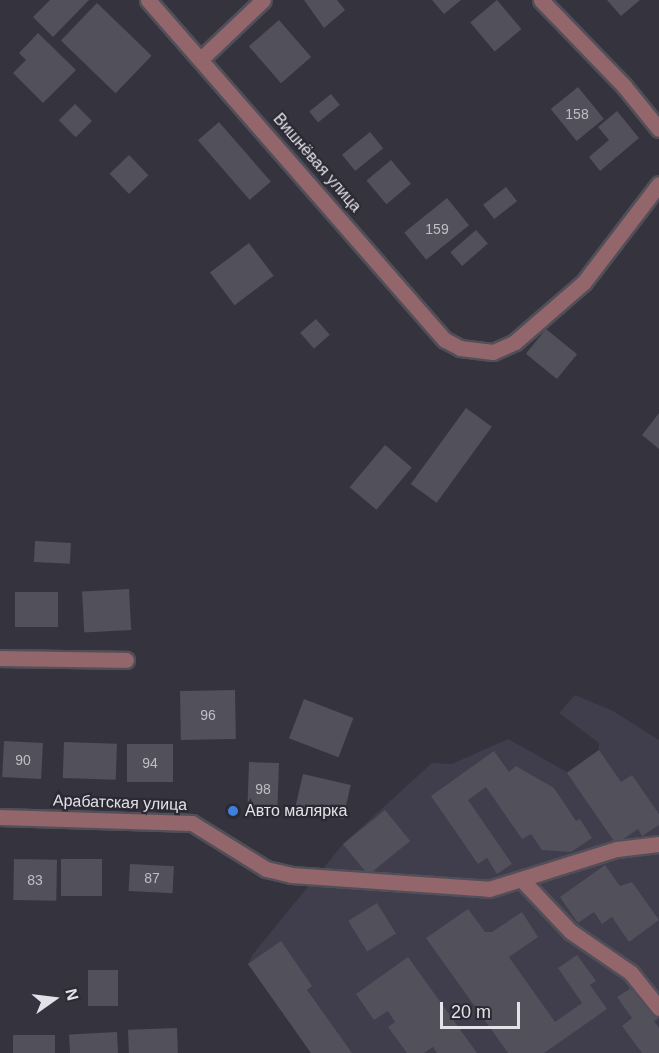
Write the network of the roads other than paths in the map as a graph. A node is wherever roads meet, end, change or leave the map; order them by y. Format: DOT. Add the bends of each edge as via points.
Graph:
graph roads {
  1 [pos="148,0"];
  2 [pos="263,0"];
  3 [pos="541,0"];
  4 [pos="202,58"];
  5 [pos="659,129"];
  6 [pos="659,184"];
  7 [pos="0,658"];
  8 [pos="126,660"];
  9 [pos="0,817"];
  10 [pos="659,844"];
  11 [pos="522,880"];
  12 [pos="659,1008"];
  1 -- 4 [label="street, Вишнёвая улица"];
  2 -- 4 [label="street"];
  3 -- 5 [label="street" via="624,86"];
  4 -- 6 [label="street, Вишнёвая улица" via="445,340 460,348 493,351 515,342 584,282"];
  7 -- 8 [label="street"];
  9 -- 11 [label="street, Арабатская улица" via="192,823 266,869 291,875 489,889"];
  10 -- 11 [label="street, Арабатская улица" via="617,849"];
  11 -- 12 [label="street" via="570,931 631,973"];
}
